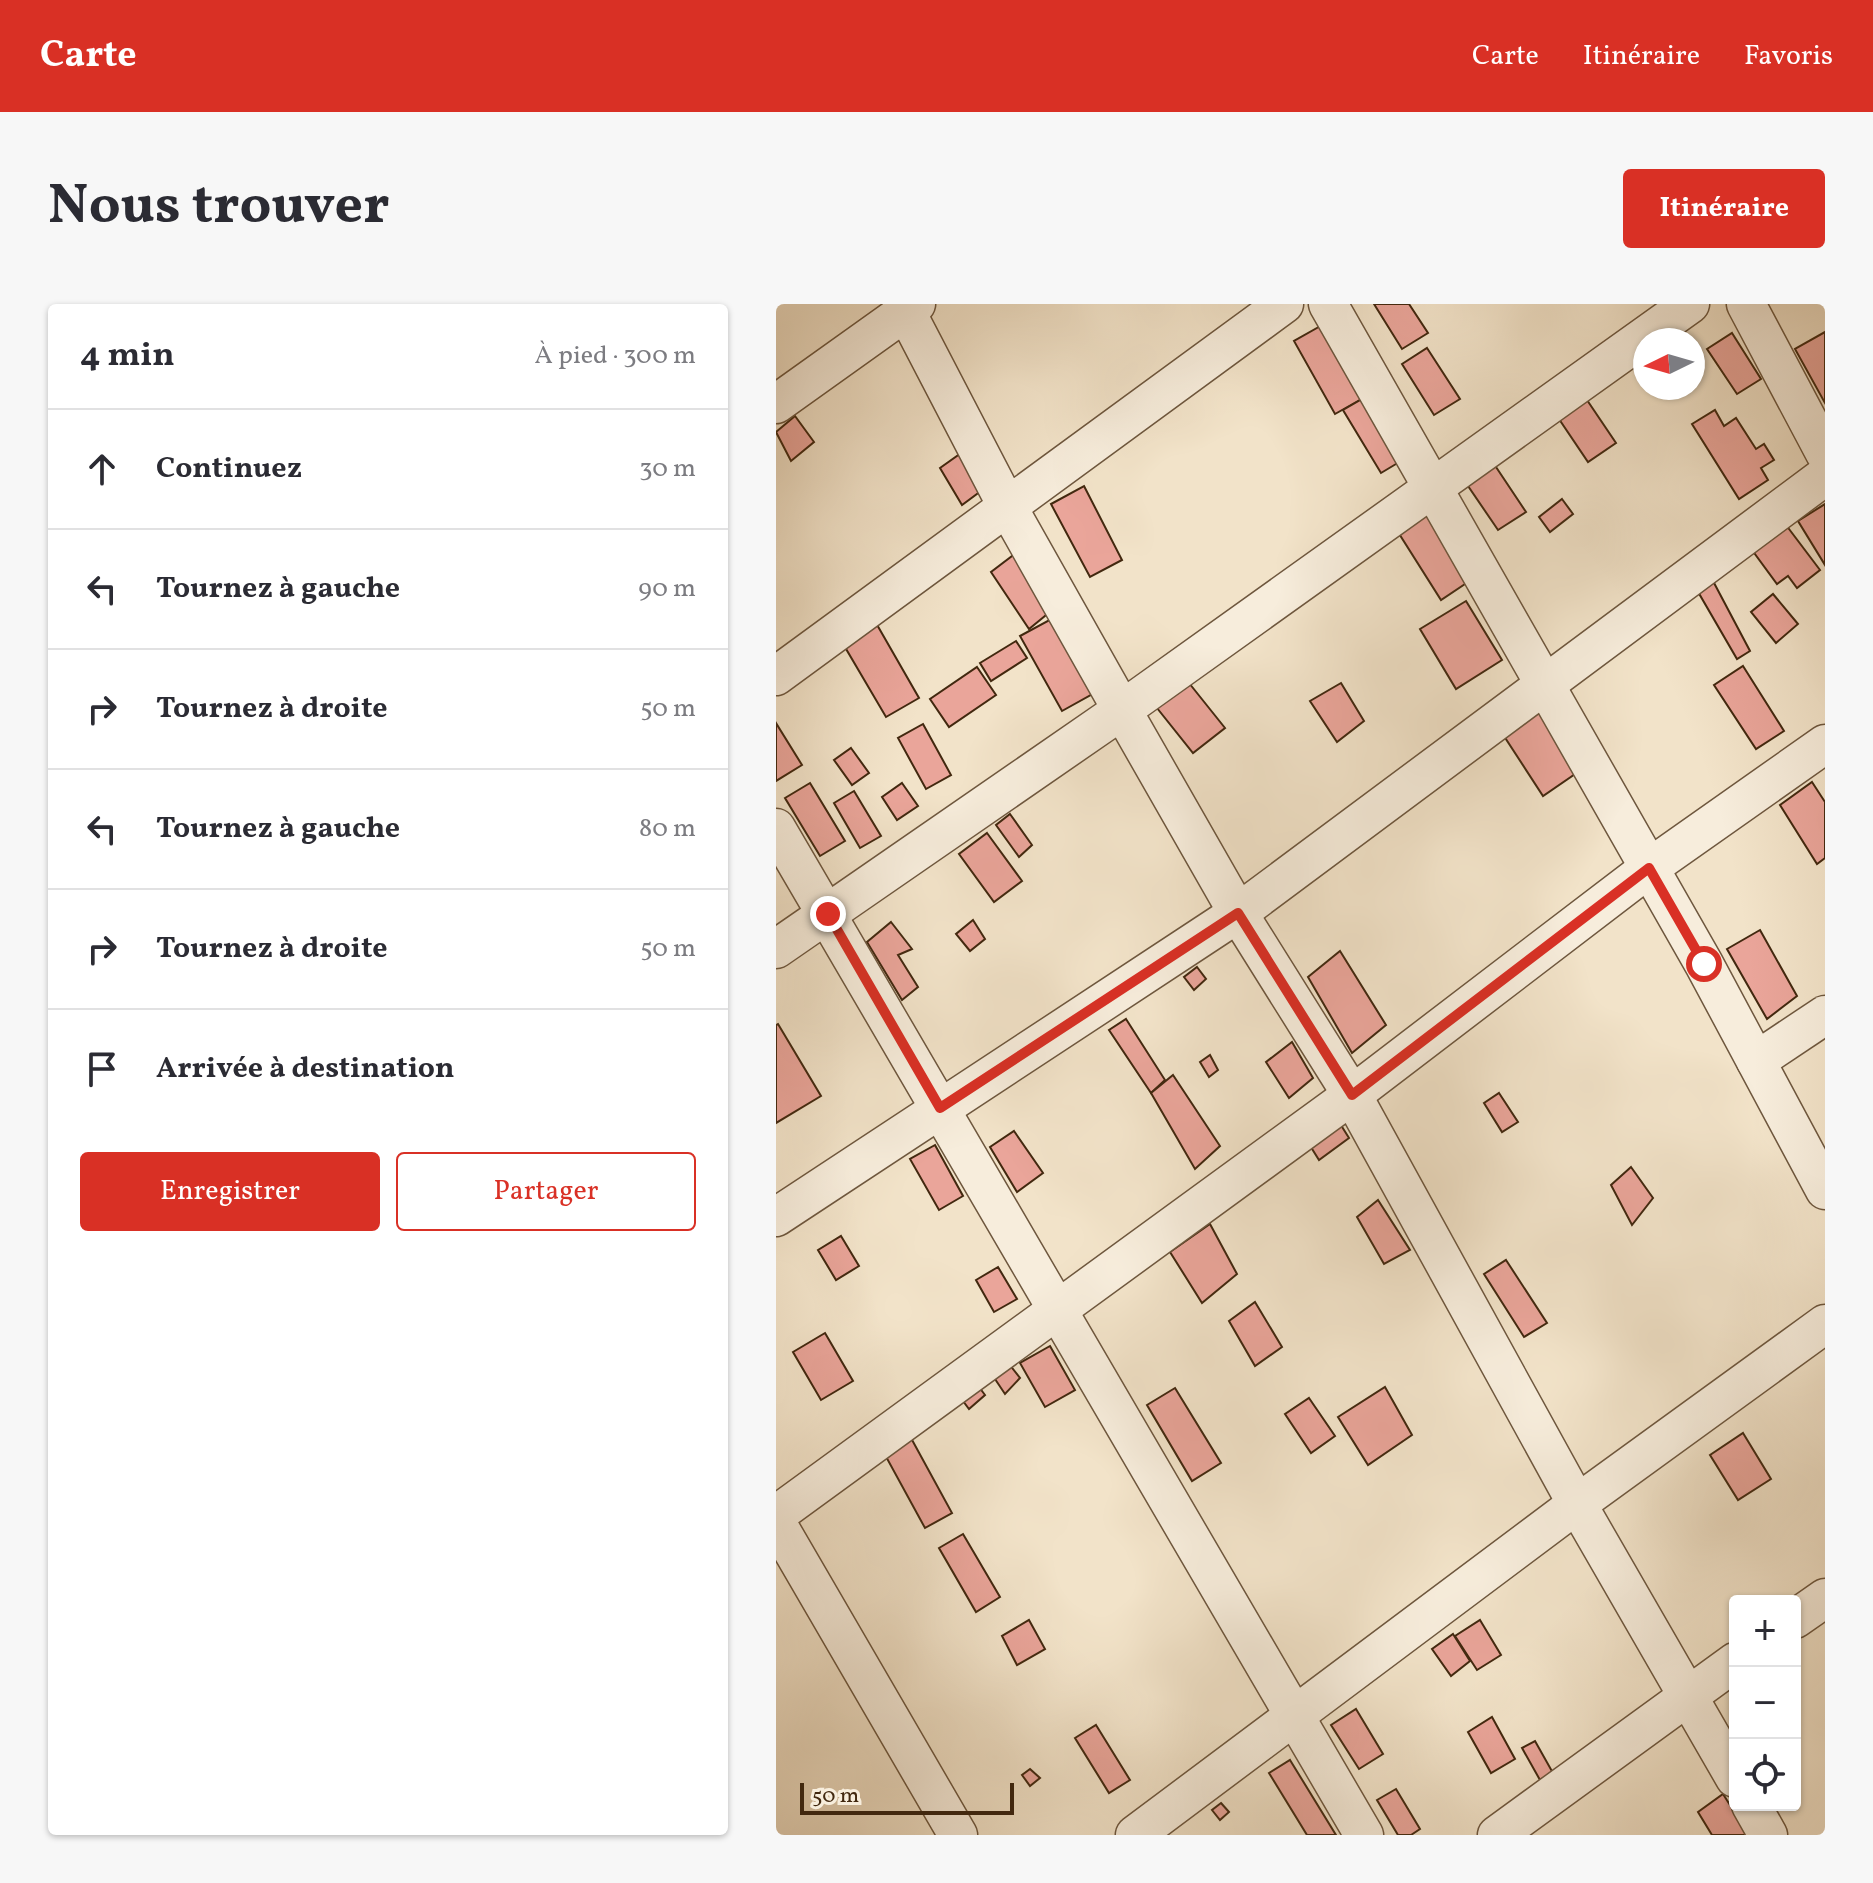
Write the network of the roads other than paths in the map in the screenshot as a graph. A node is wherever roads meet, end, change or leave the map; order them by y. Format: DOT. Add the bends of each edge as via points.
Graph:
graph roads {
  1 [pos="1284,304"];
  2 [pos="1328,304"];
  3 [pos="1690,304"];
  4 [pos="1746,304"];
  5 [pos="908,306"];
  6 [pos="776,404"];
  7 [pos="1825,453"];
  8 [pos="1825,476"];
  9 [pos="1433,488"];
  10 [pos="1007,506"];
  11 [pos="776,676"];
  12 [pos="1544,682"];
  13 [pos="1122,710"];
  14 [pos="1825,744"];
  15 [pos="776,828"];
  16 [pos="1649,868"];
  17 [pos="1238,913"];
  18 [pos="828,914"];
  19 [pos="776,949"];
  20 [pos="1825,1015"];
  21 [pos="1756,1061"];
  22 [pos="1352,1095"];
  23 [pos="940,1108"];
  24 [pos="1825,1190"];
  25 [pos="776,1217"];
  26 [pos="1057,1308"];
  27 [pos="1825,1324"];
  28 [pos="1577,1504"];
  29 [pos="776,1515"];
  30 [pos="776,1522"];
  31 [pos="1825,1598"];
  32 [pos="1801,1615"];
  33 [pos="1729,1666"];
  34 [pos="1688,1696"];
  35 [pos="1296,1717"];
  36 [pos="1729,1768"];
  37 [pos="1754,1811"];
  38 [pos="958,1835"];
  39 [pos="1135,1835"];
  40 [pos="1364,1835"];
  41 [pos="1497,1835"];
  42 [pos="1768,1835"];
  1 -- 10 [label="street"];
  2 -- 9 [label="street"];
  3 -- 9 [label="street"];
  4 -- 7 [label="street"];
  5 -- 6 [label="street"];
  5 -- 10 [label="street"];
  8 -- 12 [label="street"];
  9 -- 12 [label="street"];
  9 -- 13 [label="street"];
  10 -- 11 [label="street"];
  10 -- 13 [label="street"];
  12 -- 16 [label="street"];
  12 -- 17 [label="street"];
  13 -- 17 [label="street"];
  13 -- 18 [label="street"];
  14 -- 16 [label="street"];
  15 -- 18 [label="street"];
  16 -- 21 [label="street"];
  16 -- 22 [label="street"];
  17 -- 22 [label="street"];
  17 -- 23 [label="street"];
  18 -- 19 [label="street"];
  18 -- 23 [label="street"];
  20 -- 21 [label="street"];
  21 -- 24 [label="street"];
  22 -- 26 [label="street"];
  22 -- 28 [label="street"];
  23 -- 25 [label="street"];
  23 -- 26 [label="street"];
  26 -- 29 [label="street"];
  26 -- 35 [label="street"];
  27 -- 28 [label="street"];
  28 -- 34 [label="street"];
  28 -- 35 [label="street"];
  30 -- 38 [label="street"];
  31 -- 32 [label="street"];
  33 -- 34 [label="street"];
  34 -- 36 [label="street"];
  34 -- 41 [label="street"];
  35 -- 39 [label="street"];
  35 -- 40 [label="street"];
  37 -- 42 [label="street"];
}
